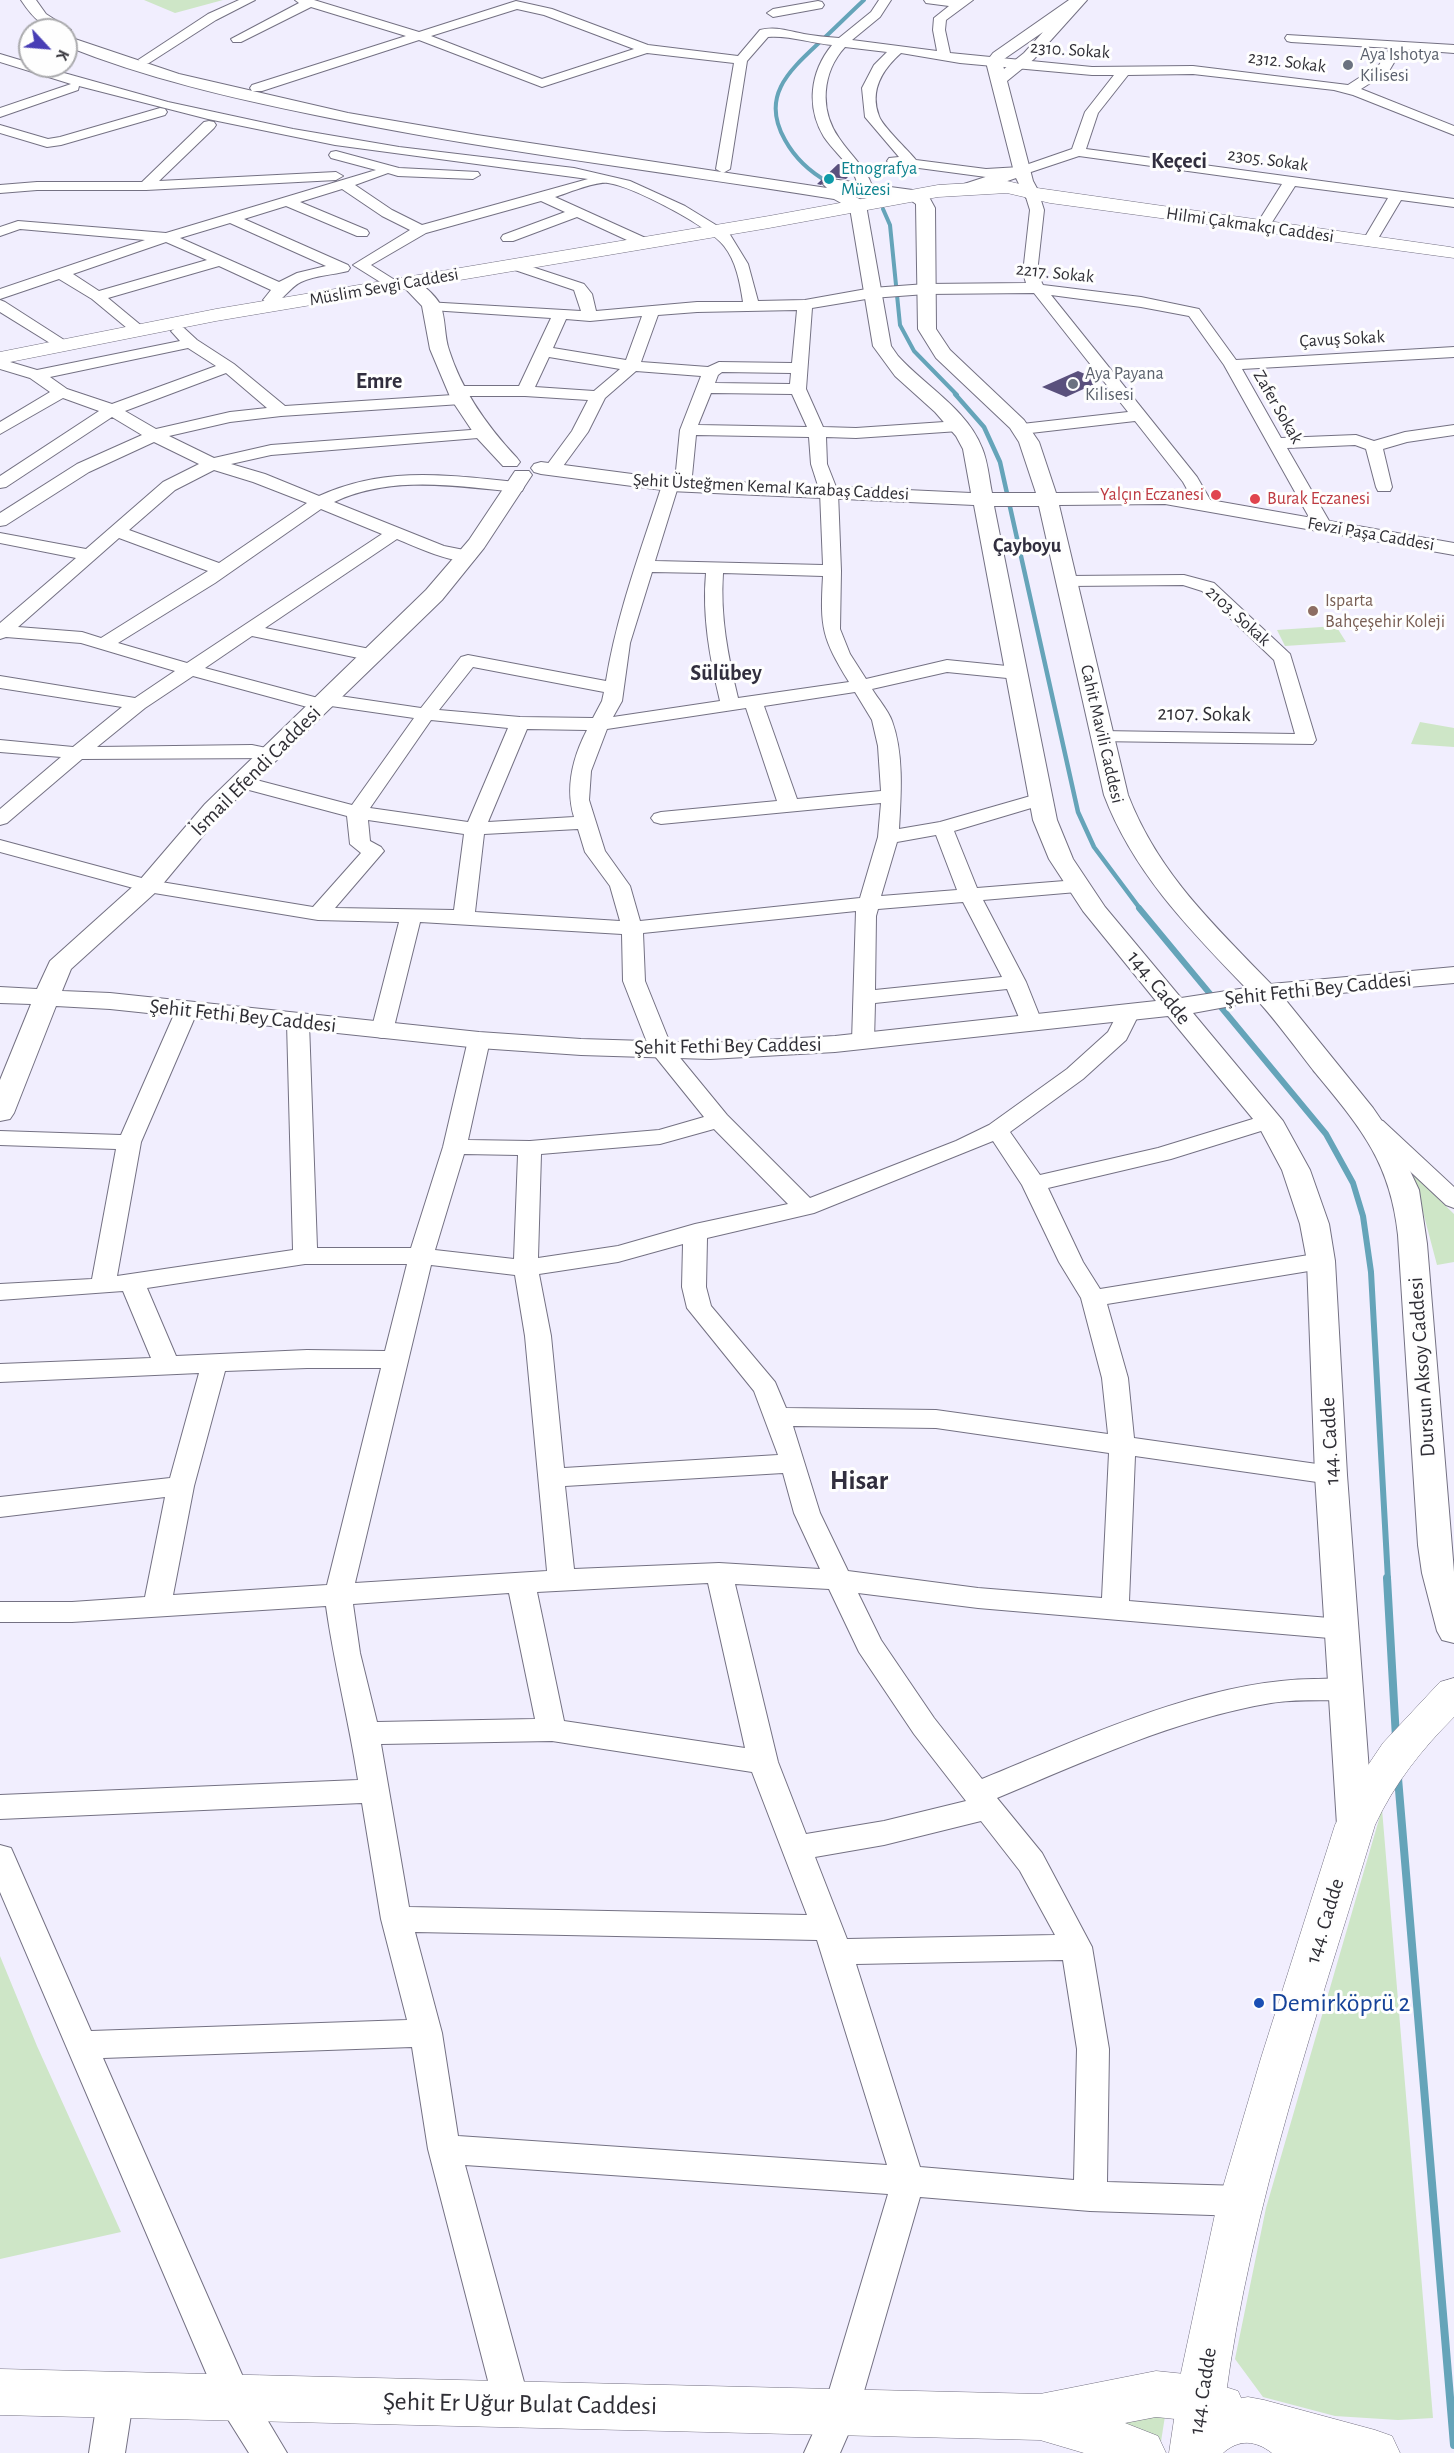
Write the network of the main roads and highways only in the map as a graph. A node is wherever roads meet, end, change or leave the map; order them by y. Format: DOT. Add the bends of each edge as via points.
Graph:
graph roads {
  1 [pos="1037,194"];
  2 [pos="917,197"];
  3 [pos="1453,253"];
  4 [pos="0,358"];
  5 [pos="1453,1694"];
  6 [pos="0,2392"];
  7 [pos="1200,2401"];
  8 [pos="1265,2422"];
  9 [pos="1059,2430"];
  10 [pos="831,2433"];
  11 [pos="1141,2453"];
  12 [pos="1195,2453"];
  13 [pos="1304,2453"];
  14 [pos="1375,2453"];
  1 -- 2 [label="main road, Müslim Sevgi Caddesi" via="973,192"];
  1 -- 2 [label="main road, Müslim Sevgi Caddesi" via="1007,187 970,188"];
  1 -- 3 [label="main road, Hilmi Çakmakçı Caddesi"];
  2 -- 4 [label="main road, Müslim Sevgi Caddesi" via="861,201 769,222 172,323"];
  5 -- 7 [label="main road, 144. Cadde" via="1410,1738 1377,1780 1355,1825 1241,2201"];
  6 -- 10 [label="main road, Şehit Er Uğur Bulat Caddesi" via="512,2404"];
  7 -- 8 [label="main road, Şehit Er Uğur Bulat Caddesi"];
  7 -- 9 [label="main road, Şehit Er Uğur Bulat Caddesi" via="1156,2394"];
  7 -- 12 [label="main road, 144. Cadde"];
  8 -- 12 [label="main road" via="1227,2421 1211,2430"];
  8 -- 13 [label="main road" via="1284,2431"];
  8 -- 14 [label="main road"];
  9 -- 10 [label="main road, Şehit Er Uğur Bulat Caddesi"];
  9 -- 11 [label="main road, Şehit Er Uğur Bulat Caddesi" via="1088,2431"];
}
